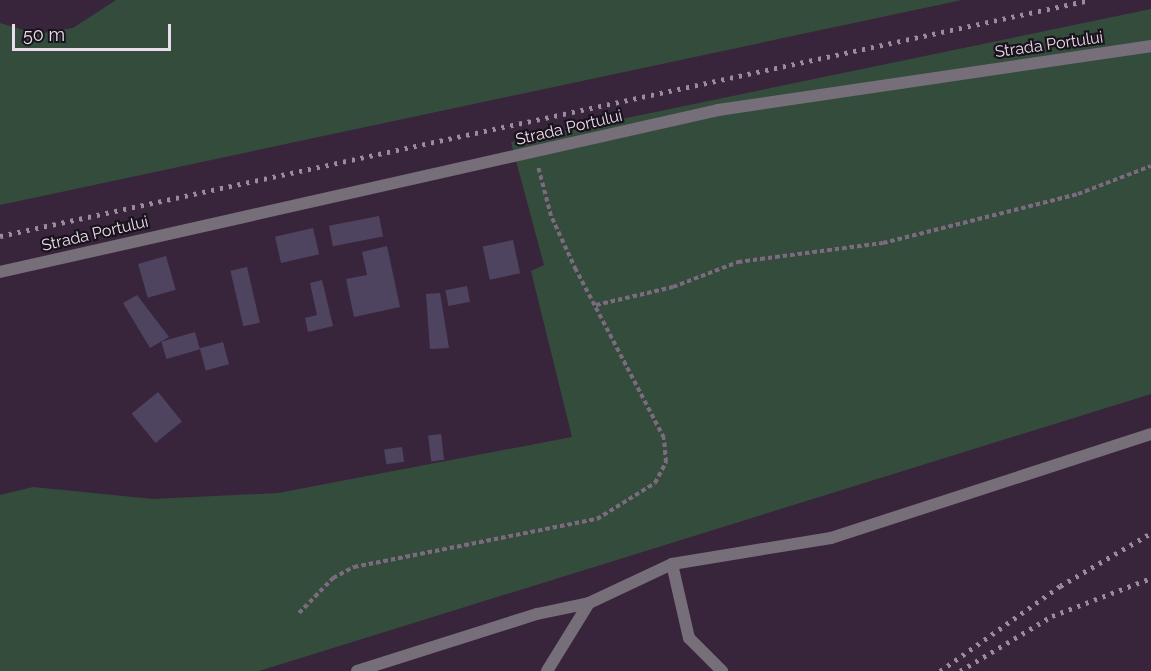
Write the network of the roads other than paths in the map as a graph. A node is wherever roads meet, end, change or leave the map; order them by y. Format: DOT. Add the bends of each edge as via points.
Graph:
graph roads {
  1 [pos="1151,46"];
  2 [pos="0,272"];
  3 [pos="1151,434"];
  4 [pos="672,564"];
  5 [pos="589,603"];
  6 [pos="357,671"];
  7 [pos="547,671"];
  8 [pos="722,671"];
  1 -- 2 [label="street, Strada Portului" via="718,110"];
  3 -- 4 [label="street" via="831,538"];
  4 -- 5 [label="street"];
  4 -- 8 [label="street" via="689,638"];
  5 -- 6 [label="street" via="537,614"];
  5 -- 7 [label="street"];
}
